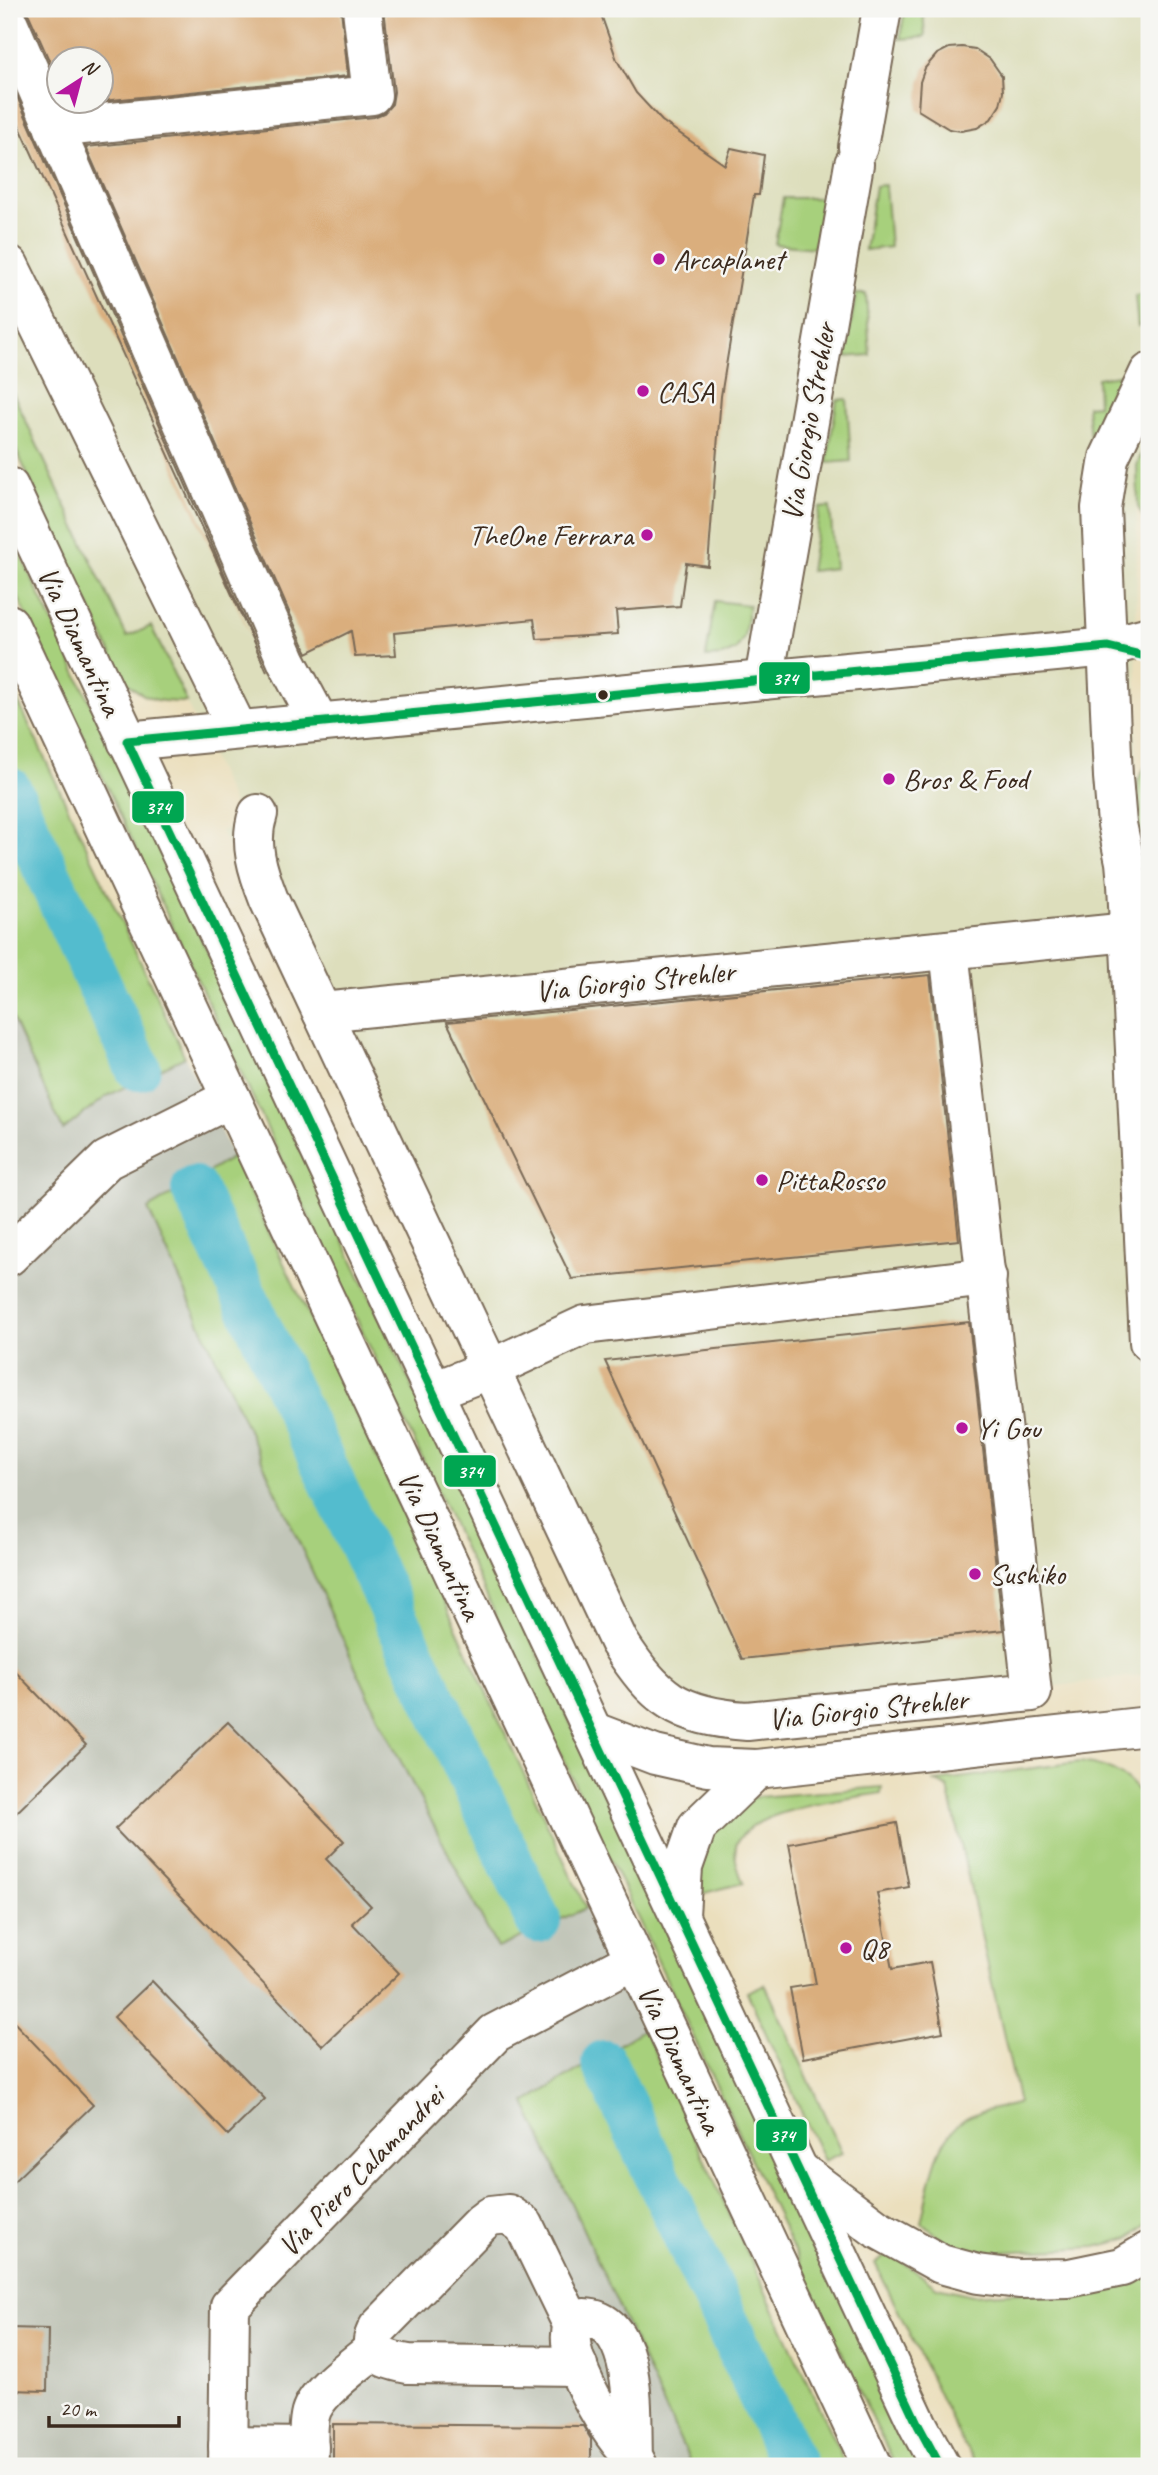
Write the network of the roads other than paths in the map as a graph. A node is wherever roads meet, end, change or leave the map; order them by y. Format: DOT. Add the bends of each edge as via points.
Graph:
graph roads {
  1 [pos="362,9"];
  2 [pos="882,9"];
  3 [pos="9,24"];
  4 [pos="54,128"];
  5 [pos="9,265"];
  6 [pos="1149,373"];
  7 [pos="9,487"];
  8 [pos="9,624"];
  9 [pos="1149,636"];
  10 [pos="1108,647"];
  11 [pos="1149,657"];
  12 [pos="764,680"];
  13 [pos="319,722"];
  14 [pos="238,730"];
  15 [pos="127,741"];
  16 [pos="258,814"];
  17 [pos="1129,932"];
  18 [pos="949,950"];
  19 [pos="322,1012"];
  20 [pos="231,1098"];
  21 [pos="9,1256"];
  22 [pos="987,1277"];
  23 [pos="1149,1342"];
  24 [pos="490,1369"];
  25 [pos="433,1391"];
  26 [pos="1149,1726"];
  27 [pos="592,1731"];
  28 [pos="757,1769"];
  29 [pos="680,1917"];
  30 [pos="634,1959"];
  31 [pos="798,2169"];
  32 [pos="1149,2251"];
  33 [pos="573,2326"];
  34 [pos="374,2350"];
  35 [pos="579,2366"];
  36 [pos="228,2456"];
  37 [pos="309,2457"];
  38 [pos="636,2461"];
  39 [pos="872,2466"];
  40 [pos="940,2466"];
  1 -- 4 [label="street" via="372,95"];
  2 -- 12 [label="street, Via Giorgio Strehler"];
  3 -- 4 [label="street"];
  4 -- 13 [label="street" via="287,662"];
  5 -- 14 [label="street"];
  6 -- 10 [label="street" via="1108,458 1101,508"];
  7 -- 15 [label="street, Via Diamantina"];
  8 -- 20 [label="street, Via Diamantina"];
  9 -- 10 [label="street"];
  10 -- 11 [label="street"];
  10 -- 12 [label="street"];
  10 -- 17 [label="street" via="1113,777"];
  12 -- 13 [label="street"];
  13 -- 14 [label="street"];
  14 -- 15 [label="street"];
  15 -- 25 [label="street, Via Diamantina"];
  16 -- 19 [label="street, Via Giorgio Strehler" via="254,833 259,872"];
  17 -- 18 [label="street, Via Giorgio Strehler"];
  17 -- 23 [label="street"];
  18 -- 19 [label="street, Via Giorgio Strehler"];
  18 -- 22 [label="street, Via Giorgio Strehler"];
  19 -- 24 [label="street, Via Giorgio Strehler"];
  20 -- 21 [label="street" via="107,1160"];
  20 -- 30 [label="street, Via Diamantina"];
  22 -- 24 [label="street" via="585,1325"];
  22 -- 24 [label="street, Via Giorgio Strehler" via="1032,1692 747,1721 689,1711 673,1702 645,1680 619,1642"];
  24 -- 25 [label="street"];
  25 -- 27 [label="street, Via Diamantina"];
  26 -- 28 [label="street, Via Giorgio Strehler"];
  27 -- 28 [label="street, Via Giorgio Strehler" via="668,1758 708,1767"];
  27 -- 29 [label="street, Via Diamantina"];
  28 -- 29 [label="street, Via Giorgio Strehler" via="698,1827 683,1867"];
  29 -- 31 [label="street, Via Diamantina"];
  30 -- 36 [label="street, Via Piero Calamandrei" via="495,2033 230,2306"];
  30 -- 39 [label="street, Via Diamantina"];
  31 -- 32 [label="street" via="876,2228 941,2264 978,2274 1019,2279 1069,2277 1122,2267"];
  31 -- 40 [label="street, Via Diamantina"];
  33 -- 34 [label="street" via="524,2225 508,2214 498,2214 481,2223 378,2328"];
  33 -- 35 [label="street" via="572,2343"];
  33 -- 38 [label="street" via="584,2318 602,2321 628,2365"];
  34 -- 35 [label="street" via="381,2357 408,2364"];
  34 -- 37 [label="street" via="320,2397 310,2416"];
  35 -- 38 [label="street" via="603,2418"];
  36 -- 37 [label="street"];
}
